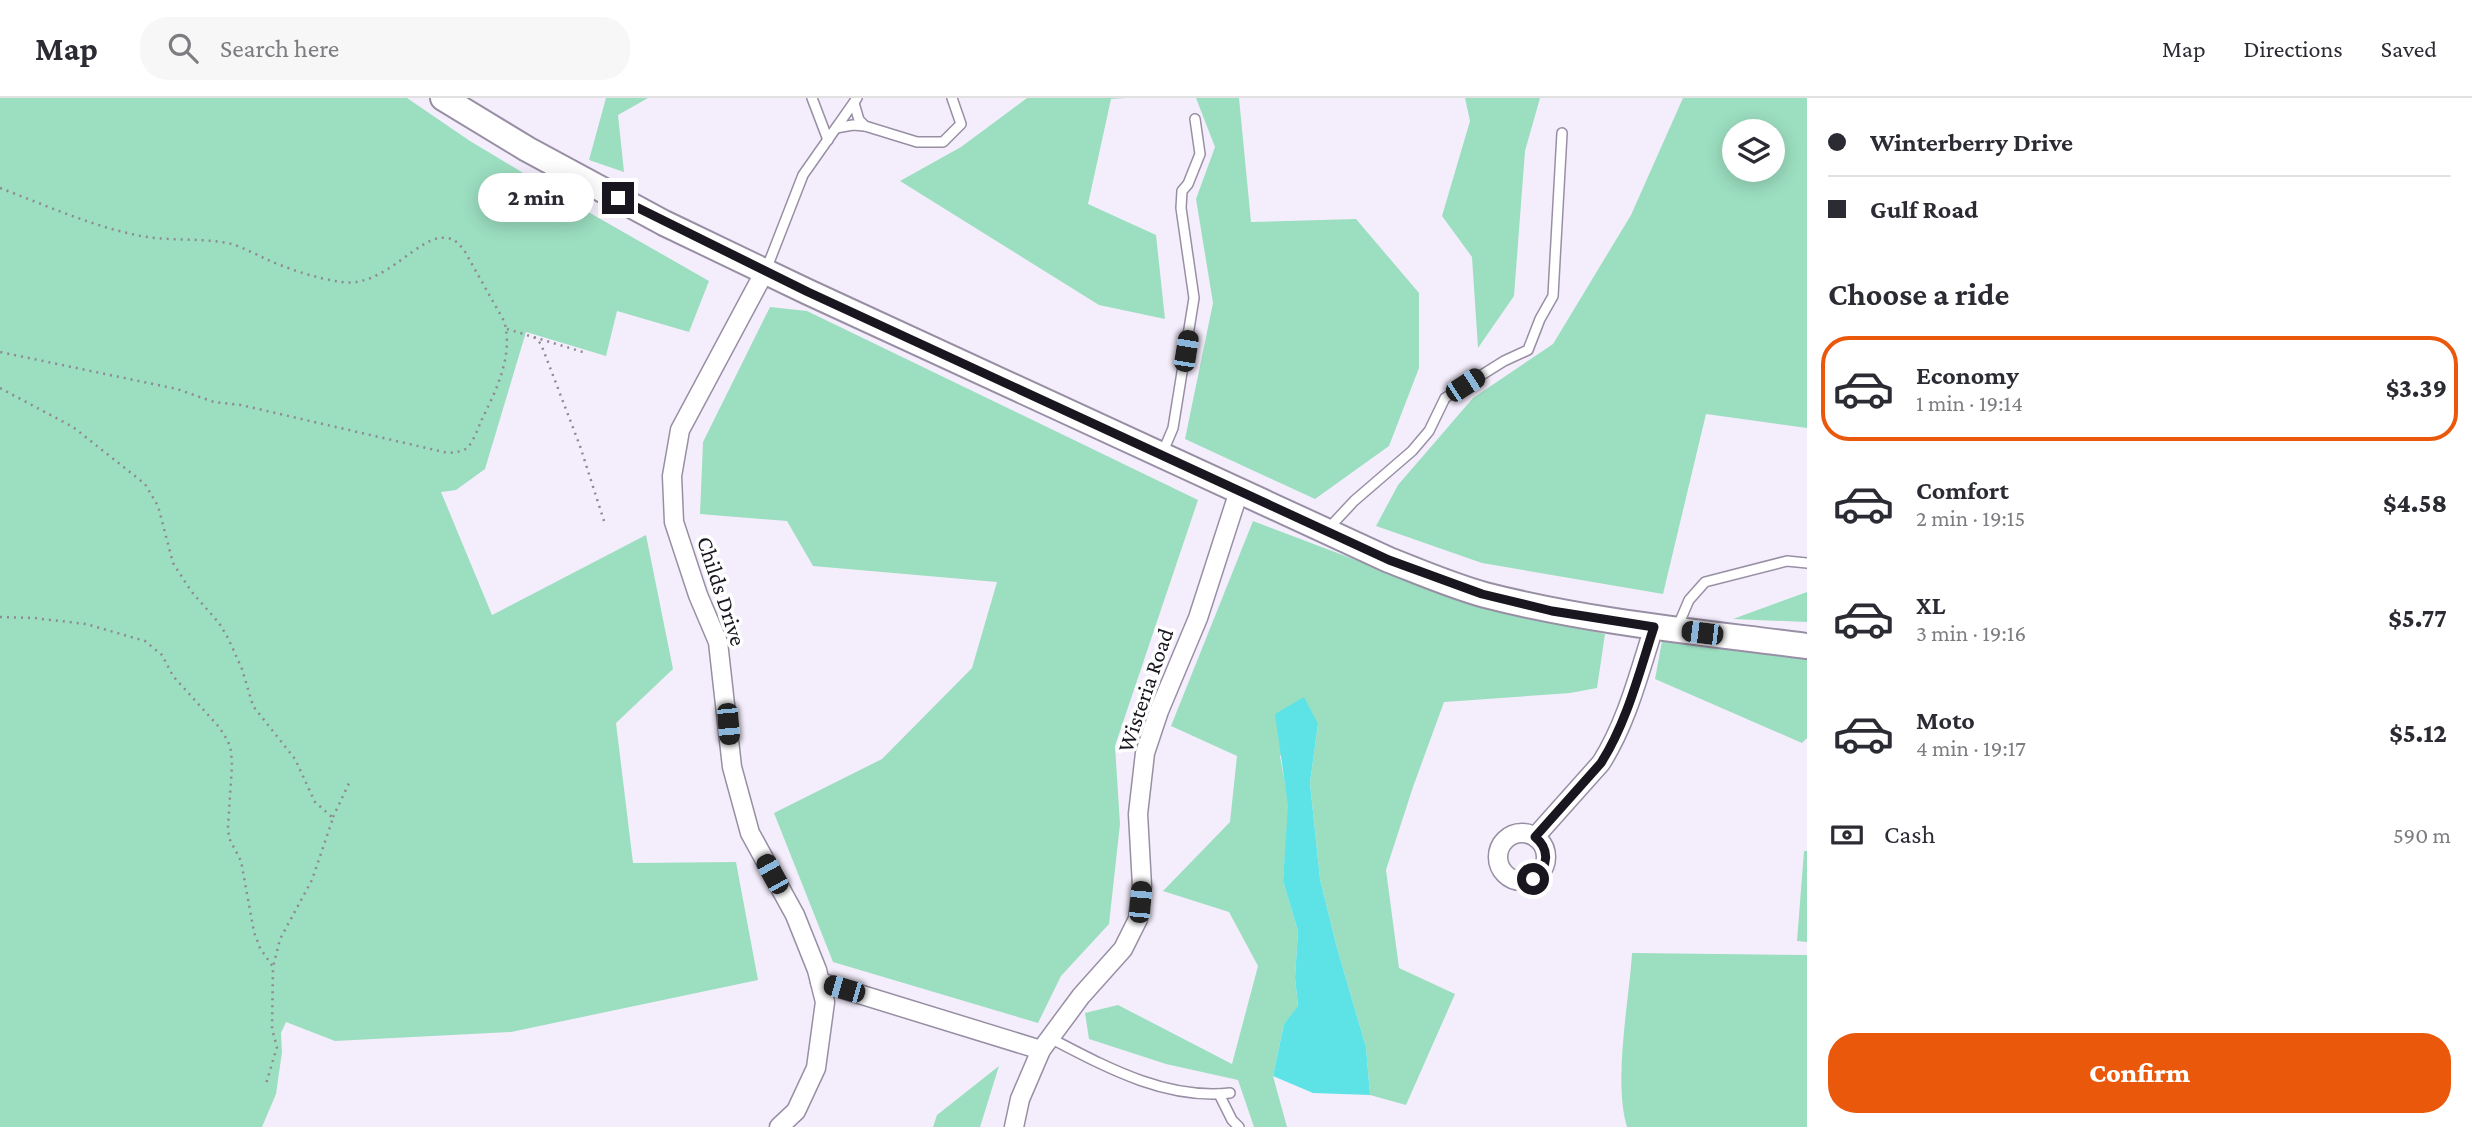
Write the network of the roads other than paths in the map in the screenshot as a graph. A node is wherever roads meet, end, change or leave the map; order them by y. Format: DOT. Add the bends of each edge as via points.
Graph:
graph roads {
  1 [pos="812,98"];
  2 [pos="952,98"];
  3 [pos="447,99"];
  4 [pos="856,101"];
  5 [pos="1195,119"];
  6 [pos="865,126"];
  7 [pos="836,128"];
  8 [pos="1562,133"];
  9 [pos="828,140"];
  10 [pos="765,271"];
  11 [pos="1161,456"];
  12 [pos="1239,491"];
  13 [pos="1325,531"];
  14 [pos="1807,563"];
  15 [pos="1665,628"];
  16 [pos="1807,646"];
  17 [pos="1535,837"];
  18 [pos="820,982"];
  19 [pos="1045,1044"];
  20 [pos="1230,1093"];
  21 [pos="1219,1094"];
  22 [pos="779,1127"];
  23 [pos="1014,1127"];
  24 [pos="1240,1127"];
  1 -- 9 [label="lane"];
  2 -- 6 [label="lane" via="961,124 943,142 917,142"];
  3 -- 10 [label="street" via="596,186"];
  4 -- 6 [label="lane" via="859,120"];
  4 -- 7 [label="lane"];
  5 -- 11 [label="lane" via="1200,154 1182,191 1181,208 1194,298 1173,428"];
  6 -- 7 [label="lane"];
  7 -- 9 [label="lane"];
  8 -- 13 [label="lane" via="1553,296 1528,350 1445,398 1429,431 1412,451"];
  9 -- 10 [label="lane" via="803,175"];
  10 -- 11 [label="street"];
  10 -- 18 [label="street, Childs Drive" via="680,430 672,476 674,522 718,642 732,767 750,833 795,915"];
  11 -- 12 [label="street"];
  12 -- 13 [label="street"];
  12 -- 19 [label="street, Wisteria Road" via="1198,618 1145,753 1138,814 1142,886 1138,919 1123,949"];
  13 -- 15 [label="street" via="1482,594 1552,611"];
  14 -- 15 [label="lane" via="1787,561 1705,582"];
  15 -- 16 [label="street"];
  15 -- 17 [label="street" via="1609,751"];
  18 -- 19 [label="street"];
  18 -- 22 [label="street, Childs Drive" via="825,1002 817,1068 796,1111"];
  19 -- 21 [label="lane" via="1136,1080 1206,1096"];
  19 -- 23 [label="street, Wisteria Road" via="1020,1098"];
  20 -- 21 [label="lane"];
  21 -- 24 [label="lane"];
}
